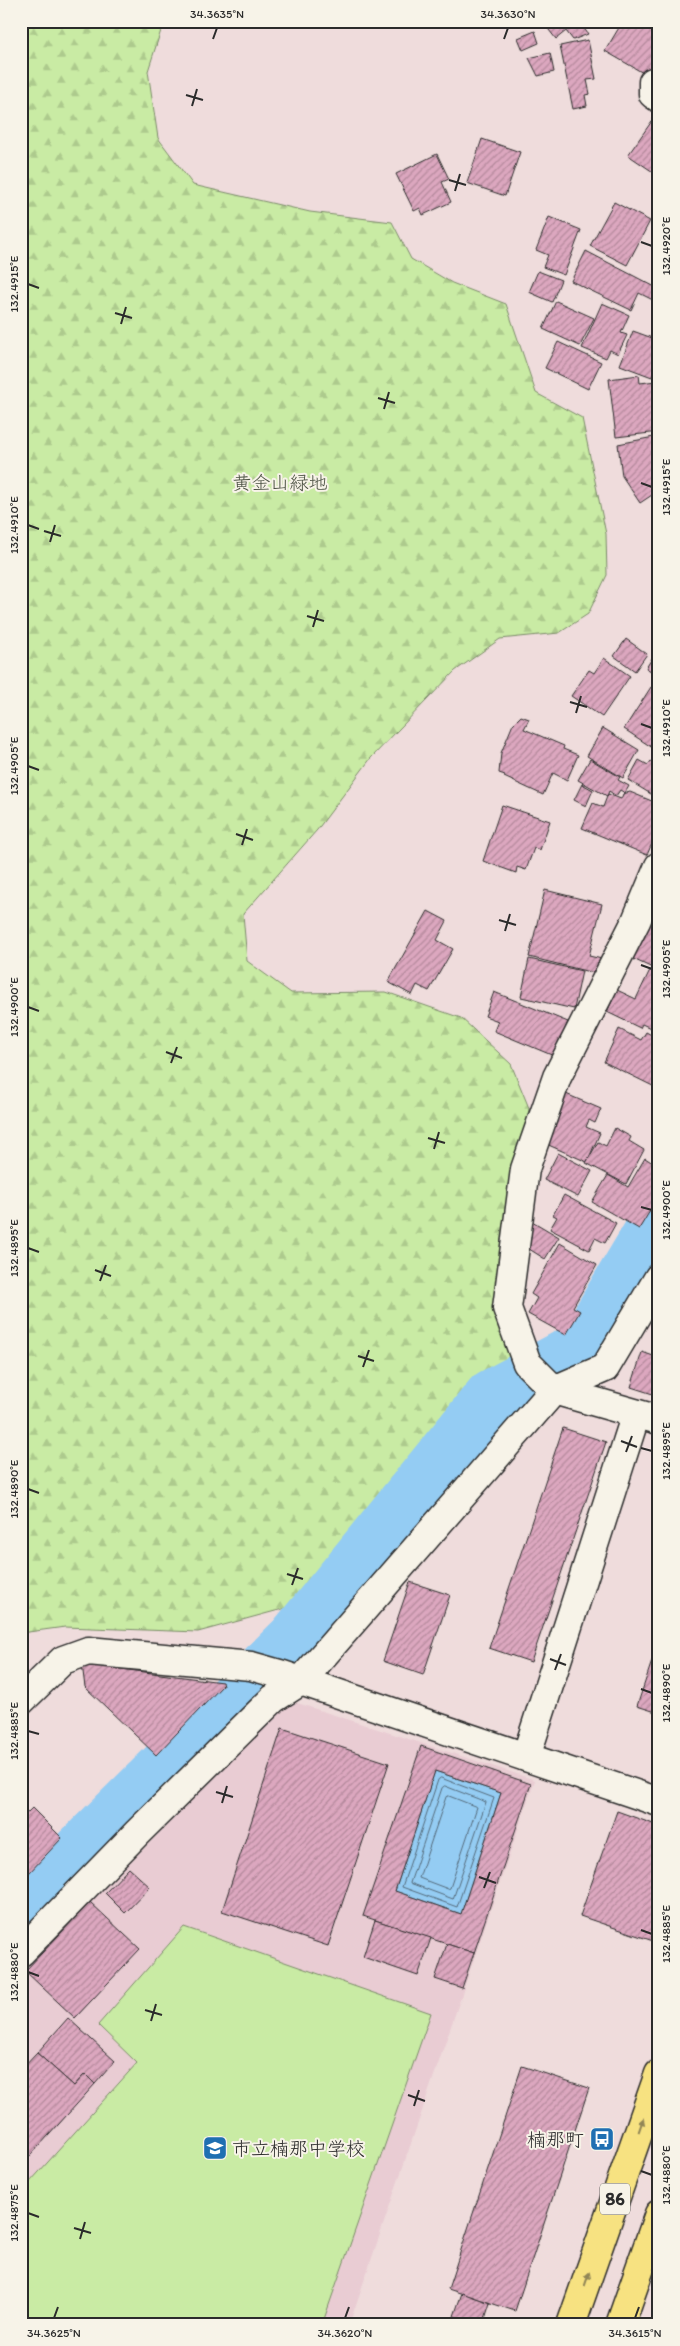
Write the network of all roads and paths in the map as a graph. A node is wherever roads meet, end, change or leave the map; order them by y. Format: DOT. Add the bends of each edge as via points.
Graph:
graph roads {
  1 [pos="659,866"];
  2 [pos="659,1278"];
  3 [pos="553,1389"];
  4 [pos="648,1417"];
  5 [pos="292,1678"];
  6 [pos="21,1701"];
  7 [pos="526,1758"];
  8 [pos="659,1802"];
  9 [pos="21,1952"];
  10 [pos="659,2074"];
  11 [pos="659,2214"];
  12 [pos="571,2325"];
  13 [pos="620,2325"];
  1 -- 3 [label="street" via="636,921 557,1077 525,1169 507,1308 527,1363"];
  2 -- 3 [label="street" via="605,1368"];
  3 -- 4 [label="street"];
  3 -- 5 [label="street"];
  4 -- 7 [label="street"];
  5 -- 6 [label="street" via="252,1666 88,1651 63,1660"];
  5 -- 7 [label="street"];
  5 -- 9 [label="street"];
  7 -- 8 [label="street"];
  12 -- 10 [label="main road, 86, one-way"];
  11 -- 13 [label="main road, 86"];
}
